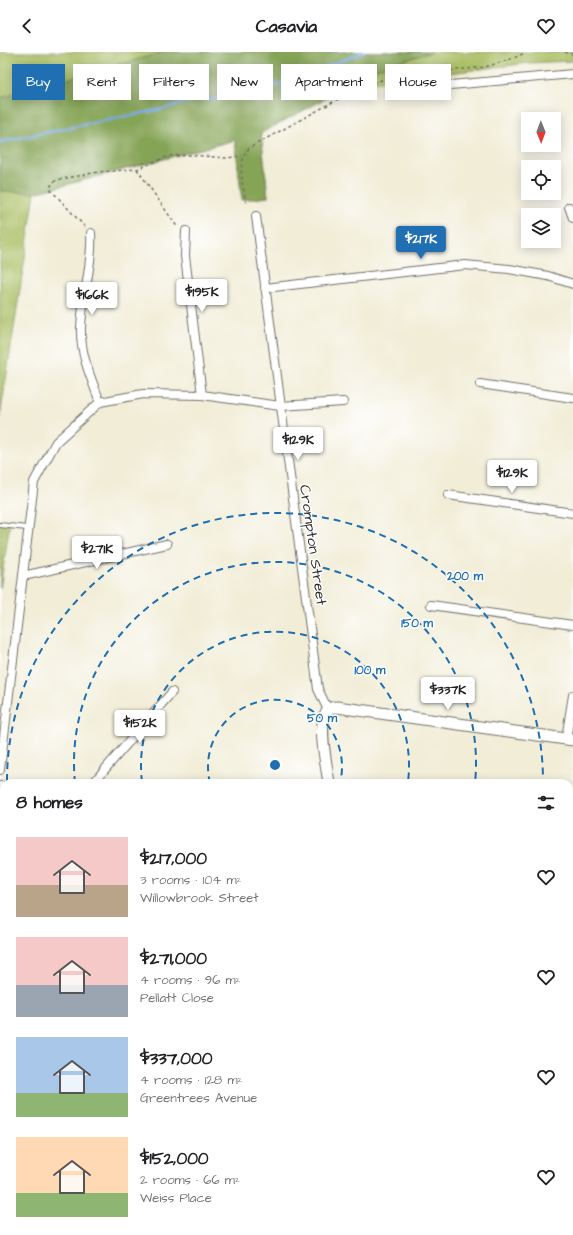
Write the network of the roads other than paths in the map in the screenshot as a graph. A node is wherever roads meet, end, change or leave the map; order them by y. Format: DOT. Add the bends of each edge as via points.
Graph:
graph roads {
  1 [pos="573,74"];
  2 [pos="451,85"];
  3 [pos="569,207"];
  4 [pos="256,216"];
  5 [pos="573,218"];
  6 [pos="186,231"];
  7 [pos="91,233"];
  8 [pos="573,284"];
  9 [pos="265,288"];
  10 [pos="480,384"];
  11 [pos="202,396"];
  12 [pos="573,398"];
  13 [pos="100,402"];
  14 [pos="343,402"];
  15 [pos="280,406"];
  16 [pos="448,495"];
  17 [pos="573,513"];
  18 [pos="0,525"];
  19 [pos="27,528"];
  20 [pos="167,544"];
  21 [pos="23,576"];
  22 [pos="431,605"];
  23 [pos="573,625"];
  24 [pos="172,692"];
  25 [pos="573,696"];
  26 [pos="328,710"];
  27 [pos="569,740"];
  28 [pos="0,770"];
  29 [pos="96,779"];
  30 [pos="328,779"];
  1 -- 2 [label="street"];
  3 -- 5 [label="street"];
  4 -- 9 [label="street, Crompton Street"];
  6 -- 11 [label="street" via="185,256"];
  7 -- 13 [label="street" via="92,250 81,328 83,354"];
  8 -- 9 [label="street" via="548,276 509,269 465,265"];
  9 -- 15 [label="street, Crompton Street"];
  10 -- 12 [label="street"];
  11 -- 13 [label="street" via="142,394"];
  11 -- 15 [label="street"];
  13 -- 19 [label="street" via="56,442 34,482"];
  14 -- 15 [label="street"];
  15 -- 26 [label="street, Crompton Street" via="318,689"];
  16 -- 17 [label="street"];
  18 -- 19 [label="lane"];
  19 -- 21 [label="street"];
  20 -- 21 [label="street"];
  21 -- 28 [label="street"];
  22 -- 23 [label="street"];
  24 -- 29 [label="street"];
  25 -- 27 [label="street"];
  26 -- 27 [label="street" via="337,707"];
  26 -- 30 [label="street" via="324,721 323,744"];
}
